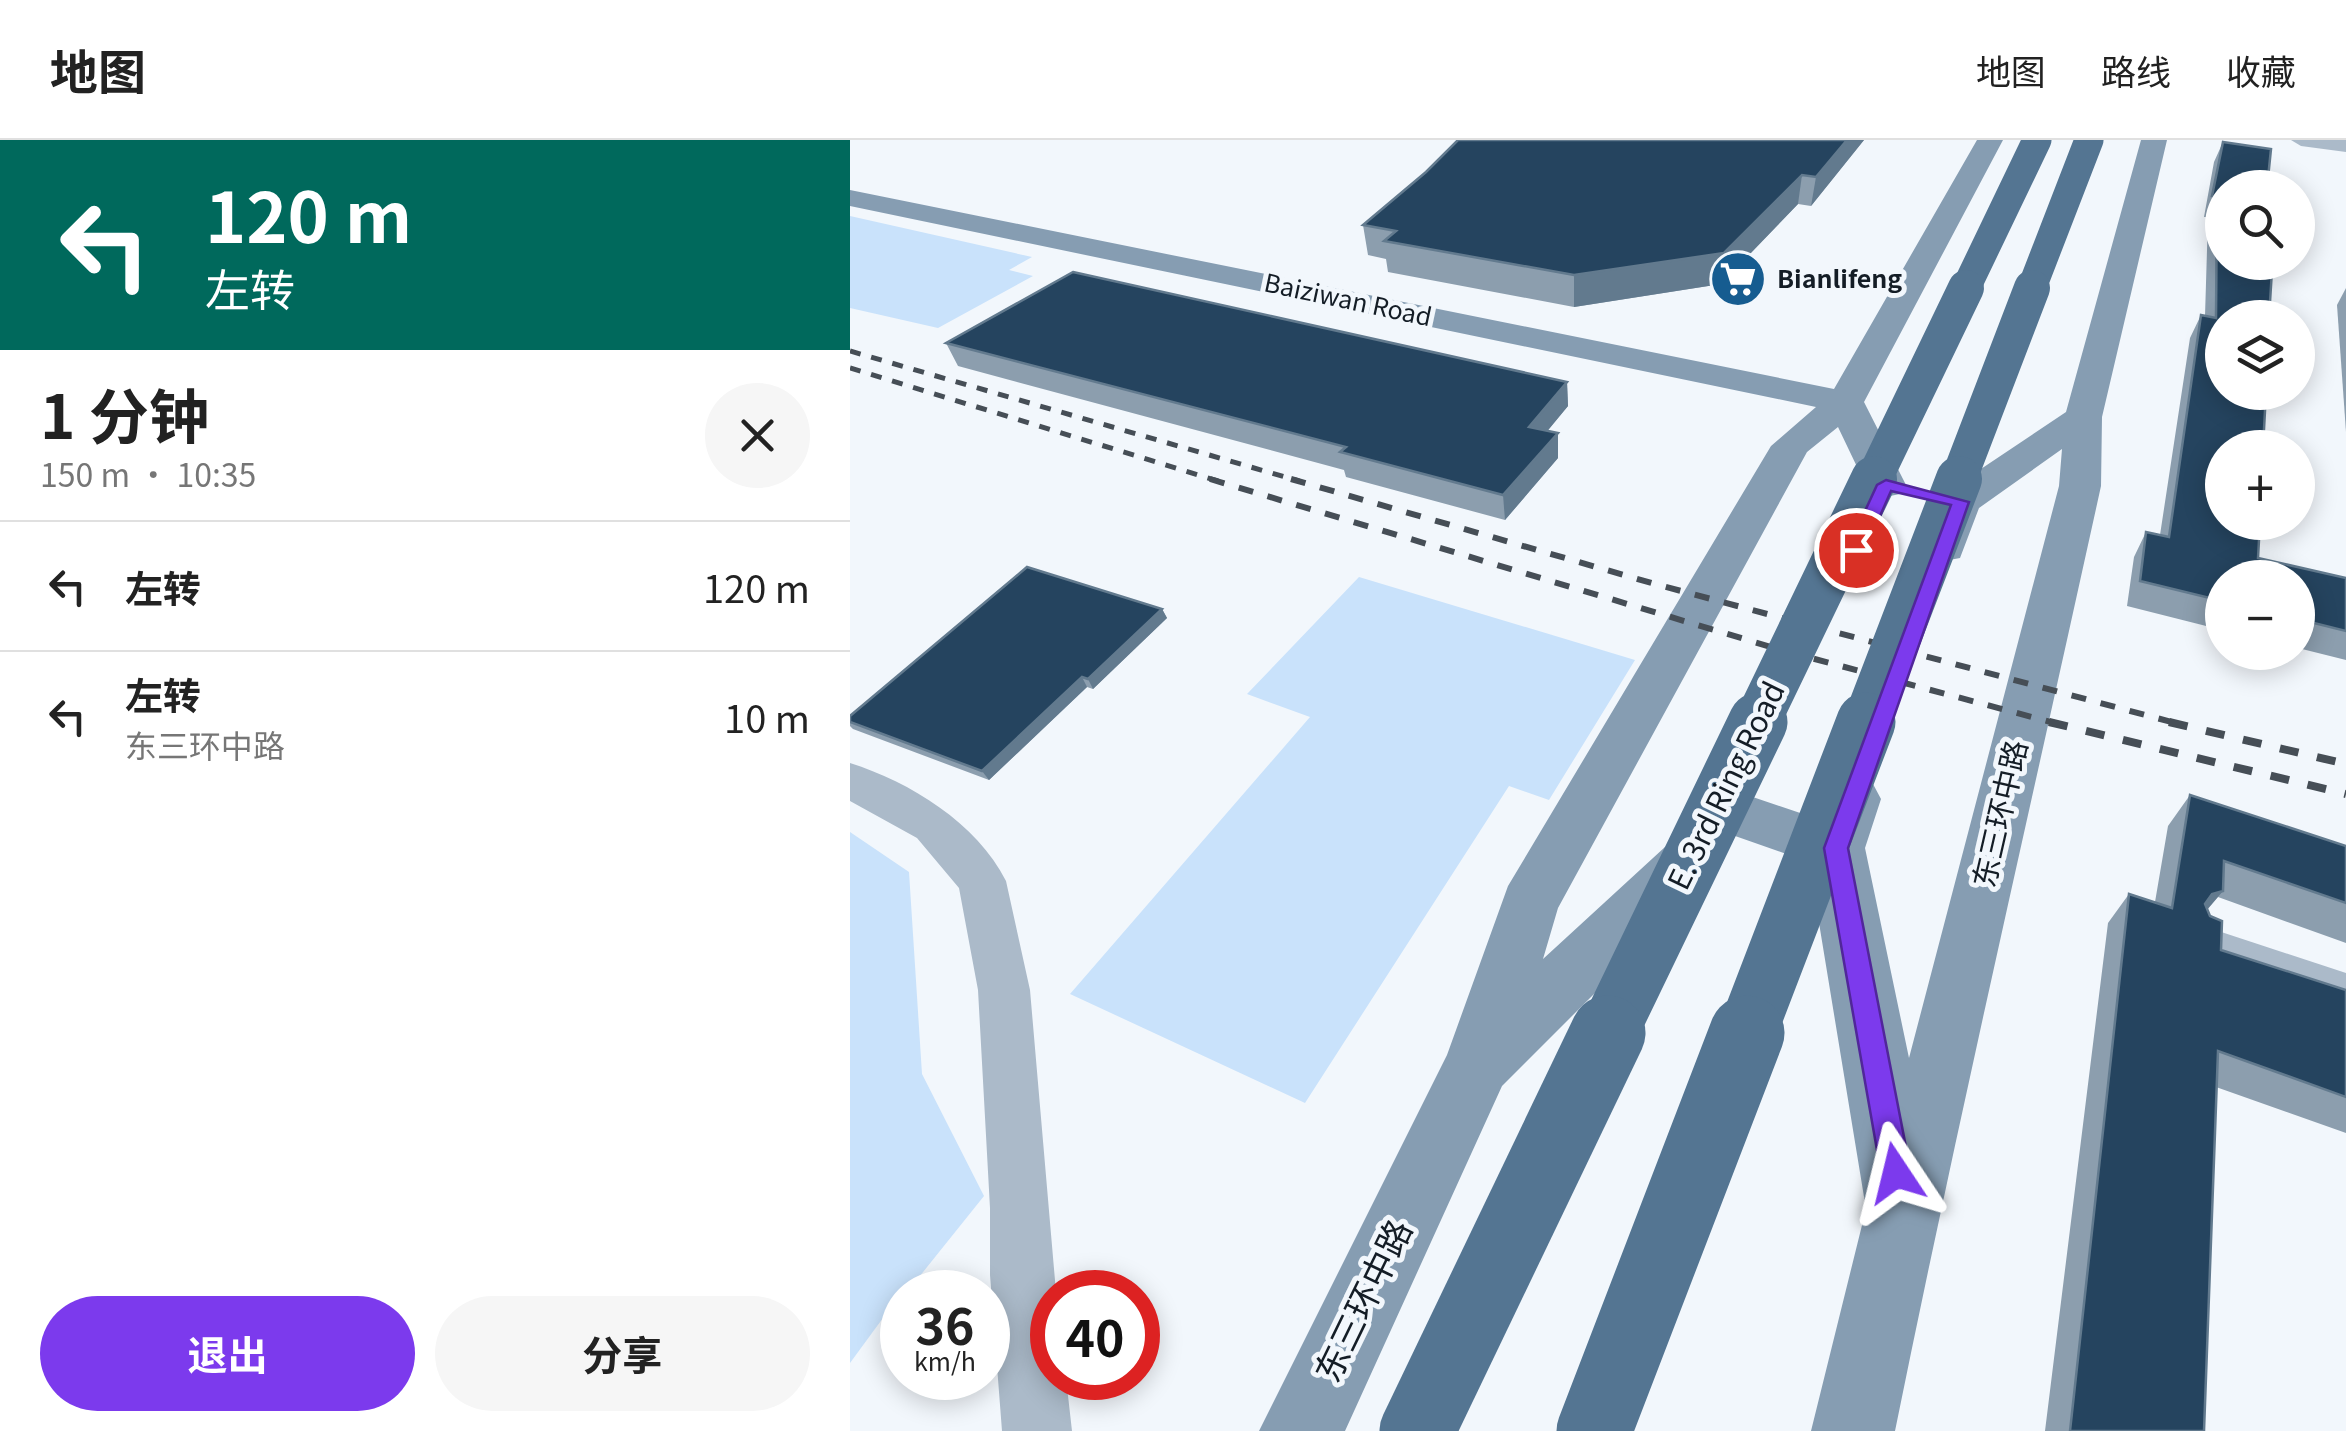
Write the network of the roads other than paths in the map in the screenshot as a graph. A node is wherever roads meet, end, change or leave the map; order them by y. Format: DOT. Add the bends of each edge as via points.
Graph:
graph roads {
  1 [pos="1990,140"];
  2 [pos="2037,140"];
  3 [pos="2089,140"];
  4 [pos="2154,140"];
  5 [pos="2301,140"];
  6 [pos="2346,146"];
  7 [pos="850,198"];
  8 [pos="1845,402"];
  9 [pos="2082,417"];
  10 [pos="1886,485"];
  11 [pos="1960,502"];
  12 [pos="850,780"];
  13 [pos="1738,814"];
  14 [pos="1836,848"];
  15 [pos="2197,935"];
  16 [pos="2346,985"];
  17 [pos="1478,1063"];
  18 [pos="1903,1209"];
  19 [pos="1037,1431"];
  20 [pos="1301,1431"];
  21 [pos="1417,1431"];
  22 [pos="1594,1431"];
  23 [pos="1853,1431"];
  1 -- 8 [label="street, 东三环中路"];
  2 -- 21 [label="highway, E. 3rd Ring Road, bridge"];
  3 -- 22 [label="highway, bridge"];
  4 -- 9 [label="street, 东三环中路"];
  5 -- 6 [label="street"];
  7 -- 8 [label="street, Baiziwan Road"];
  8 -- 10 [label="street"];
  8 -- 17 [label="street, 东三环中路" via="1791,446 1530,904"];
  9 -- 11 [label="street"];
  9 -- 18 [label="street, 东三环中路" via="2080,486"];
  10 -- 11 [label="street"];
  10 -- 13 [label="street, 东三环中路"];
  11 -- 14 [label="street"];
  12 -- 19 [label="street" via="933,825 982,881 1004,990"];
  13 -- 14 [label="street"];
  13 -- 17 [label="street, 东三环中路"];
  14 -- 18 [label="street, 东三环中路"];
  15 -- 16 [label="lane"];
  17 -- 20 [label="street, 东三环中路"];
  18 -- 23 [label="street, 东三环中路"];
}
